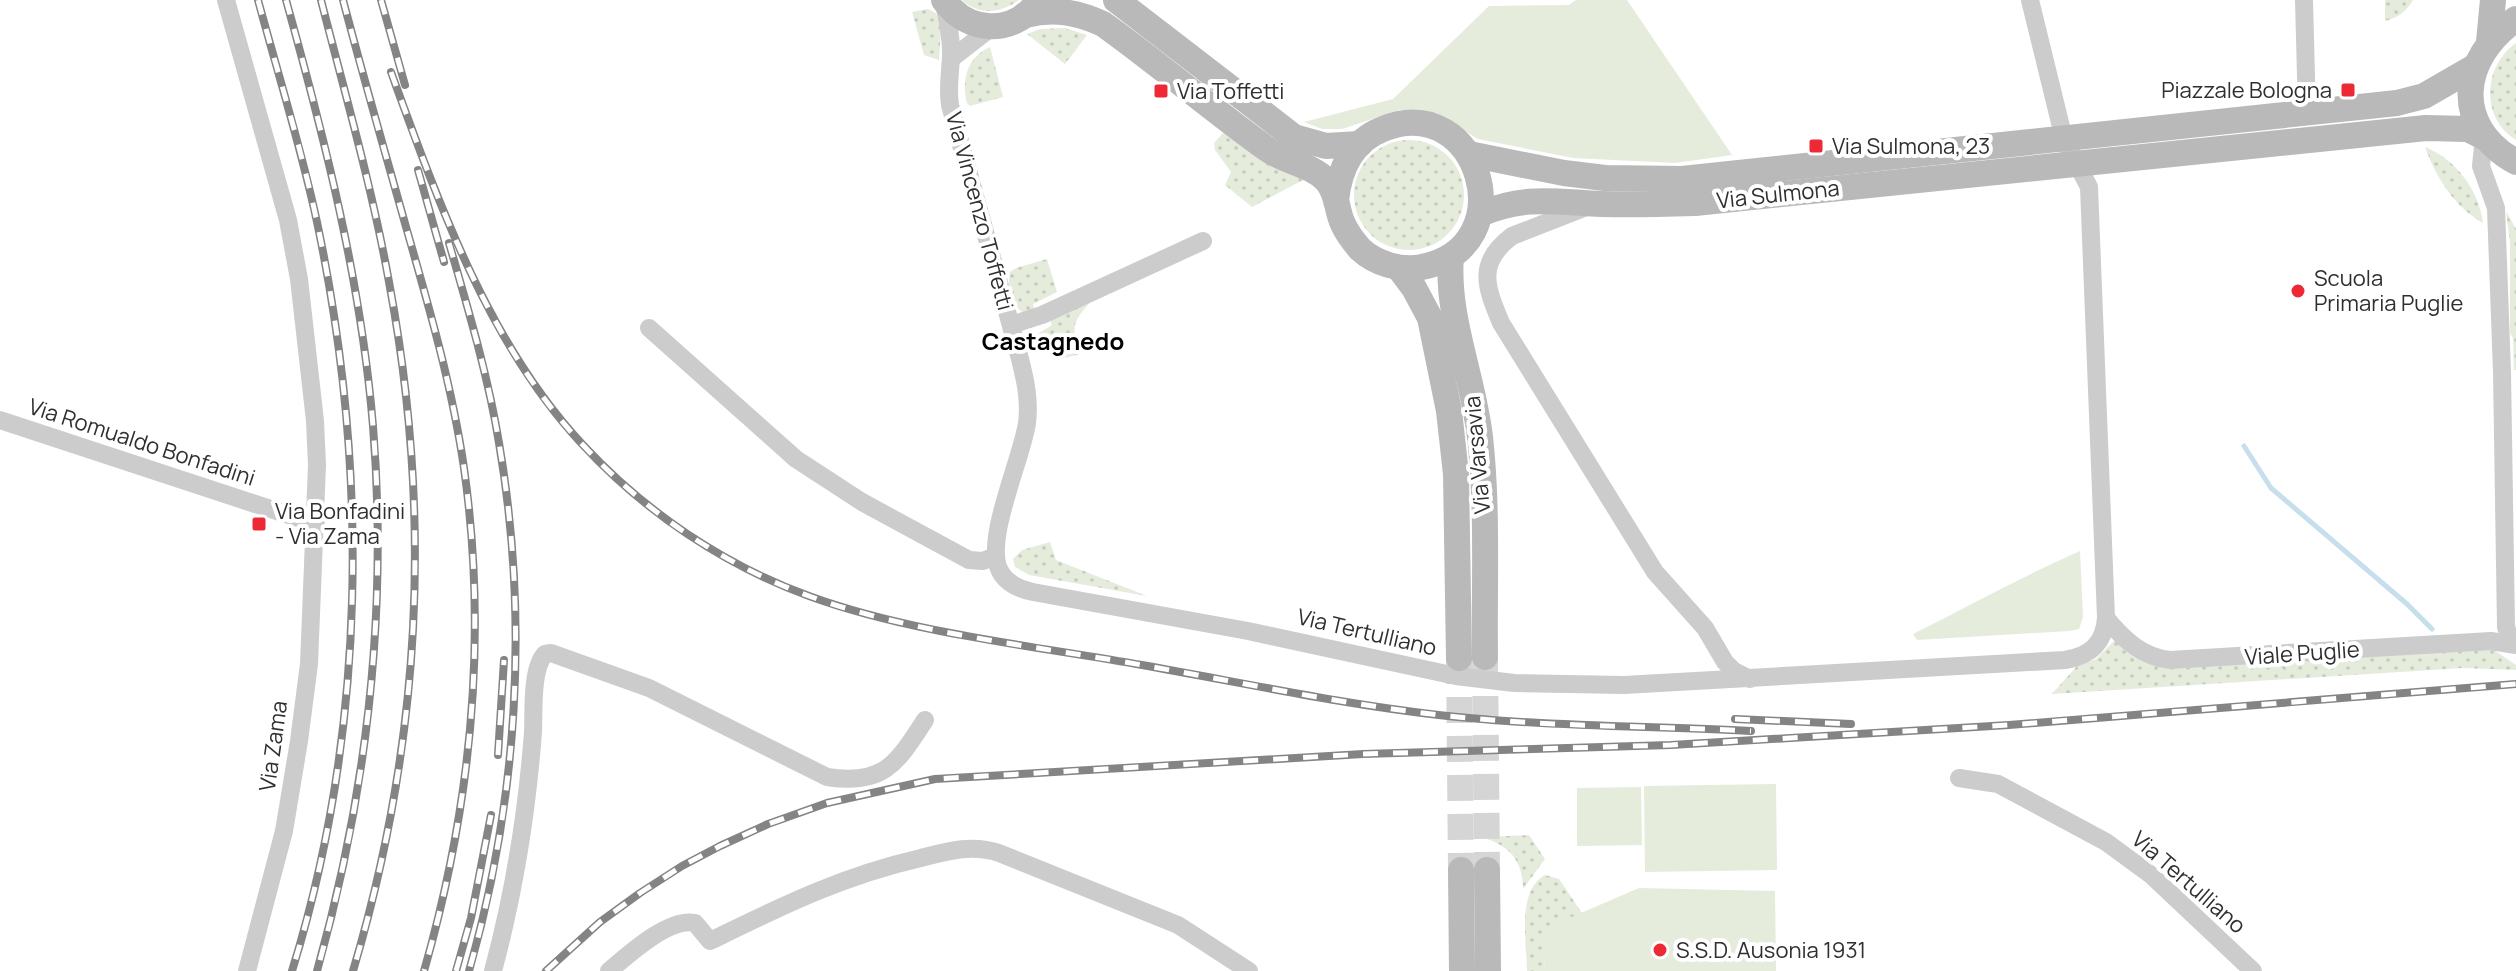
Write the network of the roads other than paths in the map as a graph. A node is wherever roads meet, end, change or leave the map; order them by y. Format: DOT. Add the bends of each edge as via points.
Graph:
graph roads {
  1 [pos="226,0"];
  2 [pos="943,0"];
  3 [pos="1116,0"];
  4 [pos="2030,0"];
  5 [pos="2304,0"];
  6 [pos="2493,0"];
  7 [pos="1032,8"];
  8 [pos="2516,19"];
  9 [pos="997,27"];
  10 [pos="2489,42"];
  11 [pos="951,59"];
  12 [pos="2476,66"];
  13 [pos="2307,114"];
  14 [pos="2064,139"];
  15 [pos="1360,144"];
  16 [pos="1469,154"];
  17 [pos="2505,158"];
  18 [pos="2077,164"];
  19 [pos="1336,201"];
  20 [pos="1597,203"];
  21 [pos="1480,214"];
  22 [pos="1203,241"];
  23 [pos="1451,256"];
  24 [pos="1399,268"];
  25 [pos="1011,325"];
  26 [pos="649,328"];
  27 [pos="0,420"];
  28 [pos="316,524"];
  29 [pos="995,556"];
  30 [pos="2106,618"];
  31 [pos="2514,645"];
  32 [pos="1485,657"];
  33 [pos="1459,658"];
  34 [pos="1750,679"];
  35 [pos="925,720"];
  36 [pos="1959,778"];
  37 [pos="247,971"];
  38 [pos="493,971"];
  39 [pos="609,971"];
  40 [pos="1249,971"];
  41 [pos="1462,971"];
  42 [pos="1488,971"];
  43 [pos="2253,971"];
  1 -- 28 [label="street, Via Zama" via="288,220 299,279 315,421"];
  2 -- 9 [label="street, Via Vincenzo Toffetti" via="967,22"];
  2 -- 11 [label="street, Via Vincenzo Toffetti"];
  3 -- 15 [label="street, Via Sulmona" via="1294,137 1326,146"];
  4 -- 14 [label="street"];
  5 -- 13 [label="street"];
  6 -- 10 [label="street"];
  7 -- 9 [label="street"];
  7 -- 19 [label="street" via="1072,12 1103,24 1271,152 1316,172"];
  8 -- 10 [label="street"];
  9 -- 11 [label="street"];
  10 -- 12 [label="street"];
  11 -- 25 [label="street, Via Vincenzo Toffetti" via="950,105"];
  12 -- 13 [label="street, Via Sulmona" via="2424,96"];
  12 -- 17 [label="street" via="2471,96 2477,124"];
  13 -- 14 [label="street, Via Sulmona"];
  14 -- 16 [label="street, Via Sulmona" via="1644,180 1564,173"];
  14 -- 18 [label="street"];
  15 -- 16 [label="street, Via Sulmona" via="1387,127 1418,124 1451,137"];
  15 -- 19 [label="street" via="1344,165"];
  16 -- 21 [label="street" via="1481,185"];
  17 -- 18 [label="street, Via Sulmona" via="2468,129 2426,128"];
  17 -- 31 [label="street, Viale Puglie" via="2481,166 2496,208 2506,627"];
  18 -- 20 [label="street, Via Sulmona" via="1695,203"];
  18 -- 30 [label="street" via="2089,187"];
  19 -- 24 [label="street" via="1358,246"];
  20 -- 21 [label="street, Via Sulmona" via="1530,200"];
  20 -- 34 [label="street" via="1502,243 1488,266 1489,295 1501,323 1655,572 1701,623 1725,662"];
  21 -- 23 [label="street" via="1468,239"];
  22 -- 25 [label="street"];
  23 -- 24 [label="street" via="1427,266"];
  23 -- 32 [label="street, Via Varsavia" via="1453,302 1475,404 1482,467"];
  24 -- 33 [label="street, Via Varsavia" via="1430,318 1449,411 1457,489"];
  25 -- 29 [label="street, Via Vincenzo Toffetti" via="1028,411"];
  26 -- 29 [label="street" via="773,441 832,483 969,560"];
  27 -- 28 [label="street, Via Romualdo Bonfadini"];
  28 -- 37 [label="street, Via Zama" via="299,741 284,831"];
  29 -- 34 [label="street, Via Tertulliano" via="1004,577 1022,590 1456,676 1557,685"];
  30 -- 31 [label="street, Viale Puglie" via="2136,648 2170,660 2491,641"];
  30 -- 34 [label="street, Via Tertulliano" via="2099,643 2070,659"];
  35 -- 38 [label="street" via="888,769 858,779 827,777 649,688 545,654 538,666 515,875"];
  36 -- 43 [label="street, Via Tertulliano" via="1998,784 2106,842 2151,875"];
  39 -- 40 [label="street" via="680,921 695,923 710,941 861,873 978,848 1178,925"];
  41 -- 42 [label="street" via="1474,870"];
}
